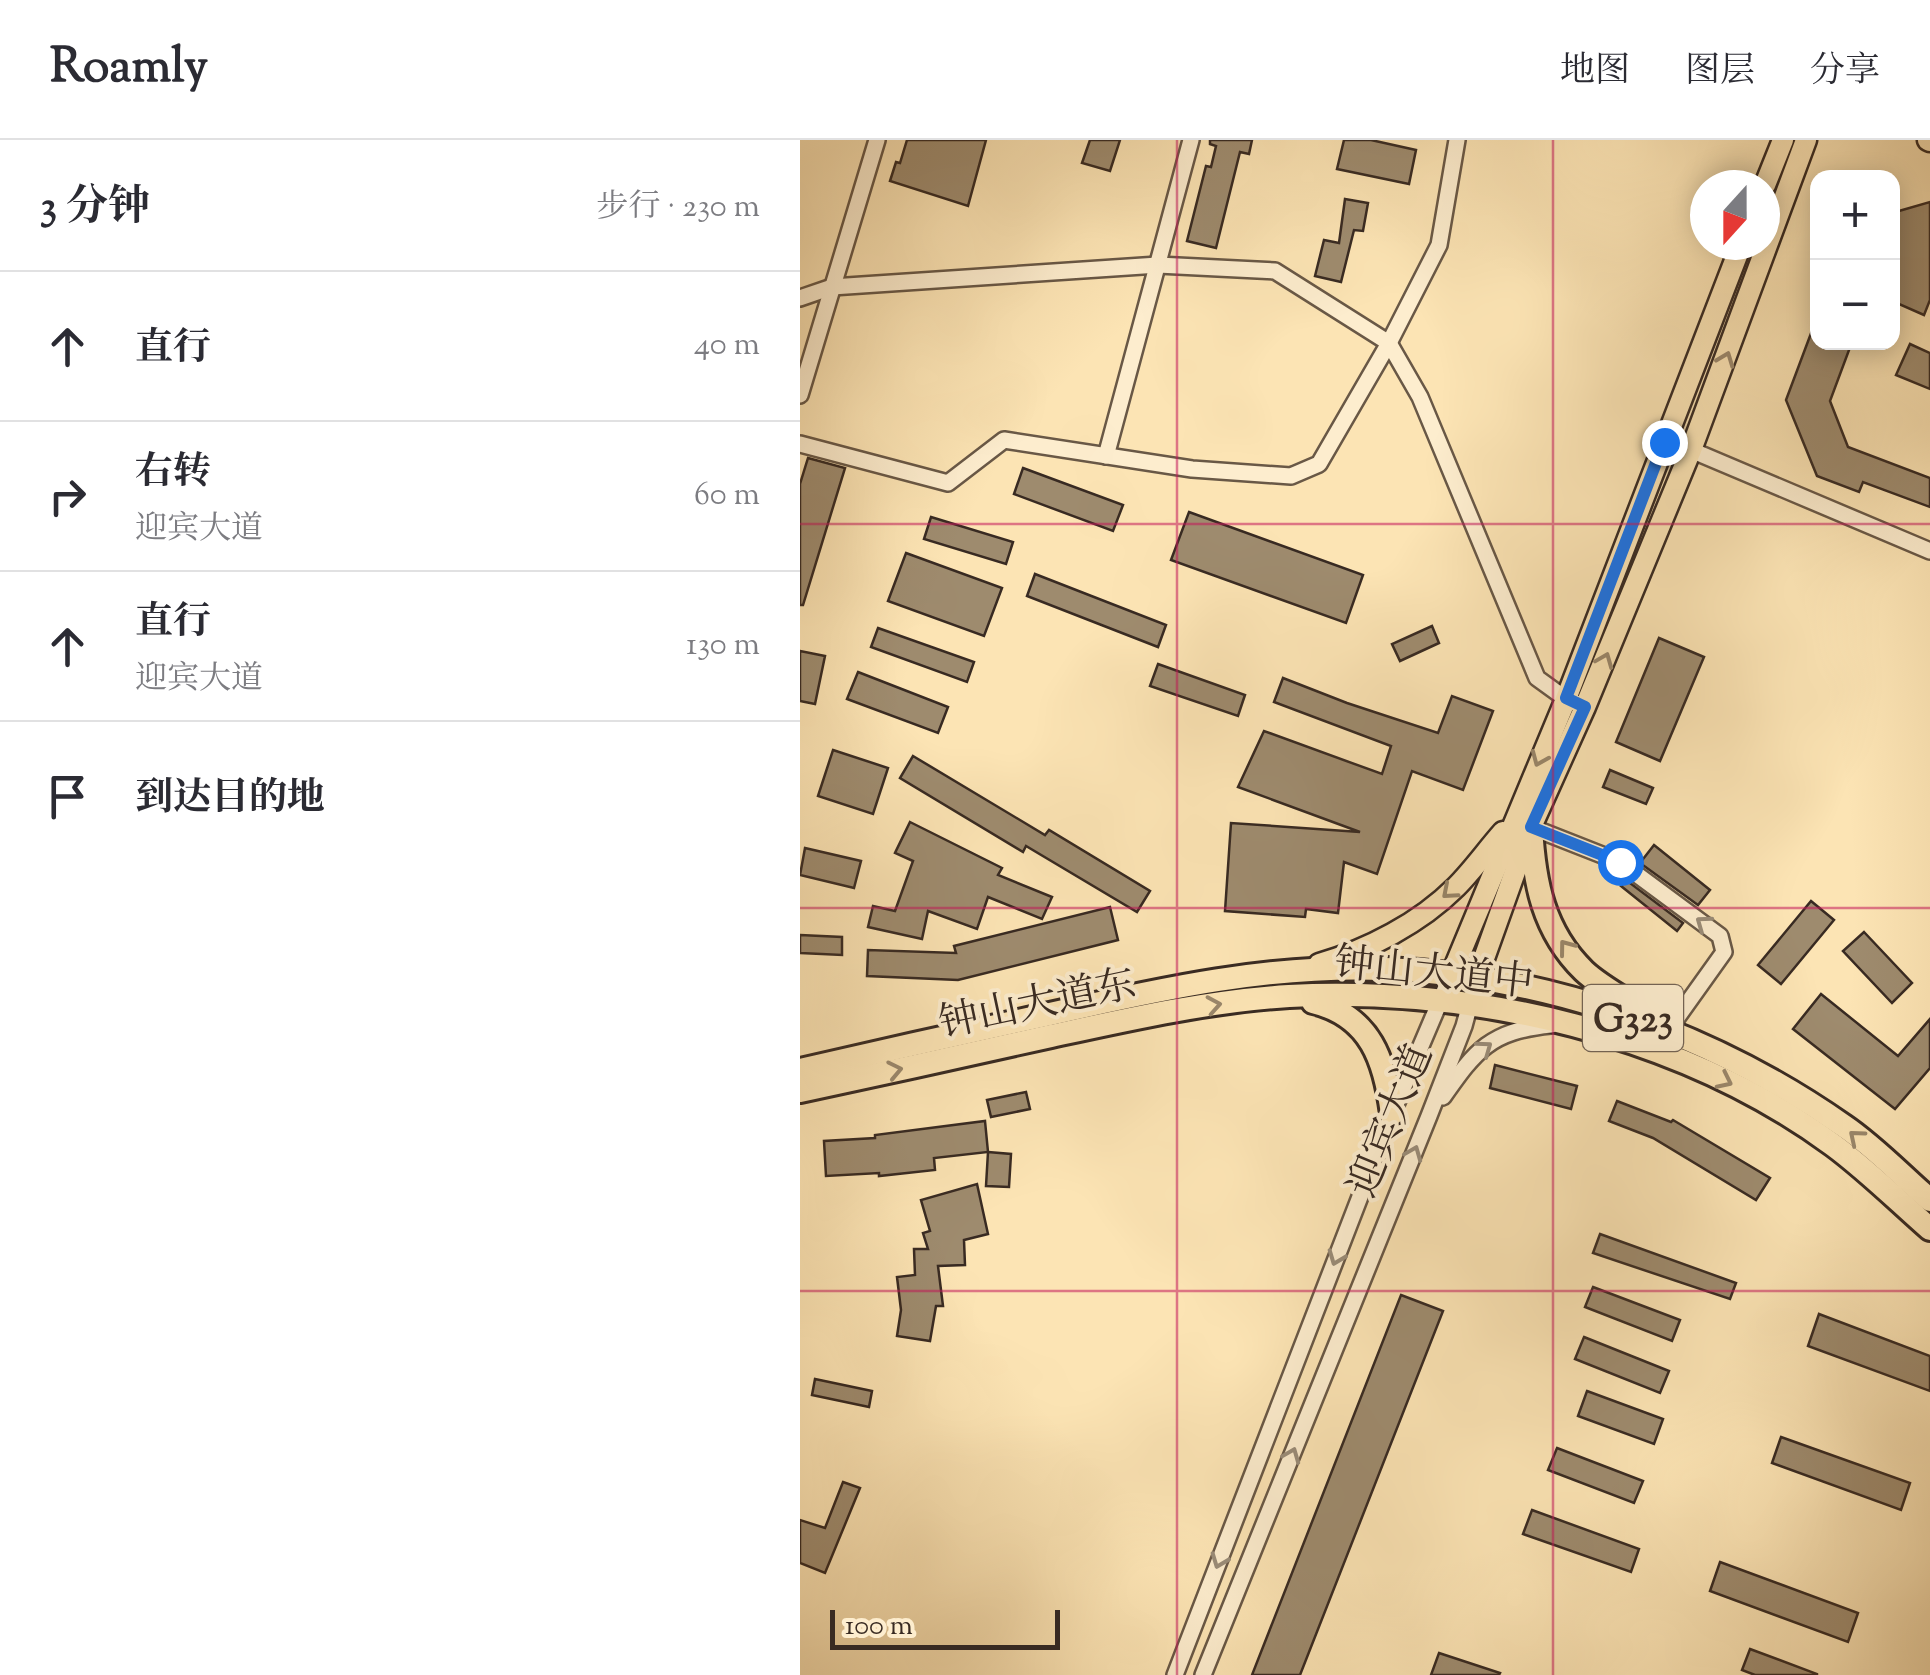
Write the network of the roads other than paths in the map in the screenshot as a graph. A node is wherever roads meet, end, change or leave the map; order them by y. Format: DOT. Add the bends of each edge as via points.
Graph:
graph roads {
  1 [pos="877,140"];
  2 [pos="1191,140"];
  3 [pos="1456,140"];
  4 [pos="1783,140"];
  5 [pos="1806,140"];
  6 [pos="1771,170"];
  7 [pos="1735,260"];
  8 [pos="1158,265"];
  9 [pos="832,287"];
  10 [pos="800,298"];
  11 [pos="1389,343"];
  12 [pos="800,396"];
  13 [pos="1664,442"];
  14 [pos="800,444"];
  15 [pos="1691,450"];
  16 [pos="1106,456"];
  17 [pos="1930,551"];
  18 [pos="1575,703"];
  19 [pos="1522,823"];
  20 [pos="1288,972"];
  21 [pos="1452,973"];
  22 [pos="1477,978"];
  23 [pos="1290,996"];
  24 [pos="1440,1001"];
  25 [pos="1469,1006"];
  26 [pos="1569,1024"];
  27 [pos="1669,1029"];
  28 [pos="800,1070"];
  29 [pos="800,1091"];
  30 [pos="1392,1114"];
  31 [pos="1429,1116"];
  32 [pos="1930,1200"];
  33 [pos="1930,1229"];
  34 [pos="1175,1675"];
  35 [pos="1203,1675"];
  1 -- 9 [label="street"];
  2 -- 8 [label="street"];
  3 -- 11 [label="street" via="1439,245"];
  4 -- 6 [label="main road"];
  15 -- 5 [label="main road, 迎宾大道, one-way"];
  7 -- 13 [label="main road, 迎宾大道"];
  8 -- 9 [label="street"];
  8 -- 11 [label="street" via="1275,271"];
  8 -- 16 [label="street"];
  9 -- 10 [label="street"];
  9 -- 12 [label="street"];
  11 -- 16 [label="street" via="1319,464 1291,476"];
  11 -- 18 [label="street" via="1420,397 1538,678"];
  13 -- 15 [label="street"];
  13 -- 18 [label="main road, 迎宾大道"];
  14 -- 16 [label="street" via="948,483 1004,440"];
  15 -- 17 [label="street"];
  18 -- 15 [label="main road, 迎宾大道, one-way"];
  18 -- 19 [label="main road, 迎宾大道"];
  19 -- 20 [label="main road, one-way" via="1406,927 1343,957"];
  19 -- 21 [label="main road, 迎宾大道"];
  19 -- 22 [label="main road, 迎宾大道"];
  27 -- 19 [label="highway, one-way" via="1584,971 1557,935 1540,903"];
  27 -- 19 [label="street, one-way" via="1724,952 1720,936 1620,862"];
  20 -- 21 [label="highway, 钟山大道中 / G323"];
  20 -- 28 [label="highway, 钟山大道东 / G323" via="1113,1000"];
  21 -- 22 [label="highway, 钟山大道中 / G323"];
  21 -- 24 [label="street, 迎宾大道"];
  22 -- 25 [label="street, 迎宾大道"];
  22 -- 27 [label="highway, 钟山大道中 / G323"];
  23 -- 24 [label="highway, 钟山大道中 / G323"];
  29 -- 23 [label="highway, 钟山大道东 / G323, one-way" via="1112,1023"];
  23 -- 30 [label="highway" via="1328,1005 1370,1036"];
  24 -- 25 [label="highway, 钟山大道中 / G323"];
  24 -- 30 [label="street, 迎宾大道"];
  25 -- 26 [label="highway, 钟山大道中 / G323"];
  25 -- 31 [label="street, 迎宾大道"];
  31 -- 26 [label="street, one-way" via="1482,1048 1528,1028"];
  26 -- 33 [label="highway, 钟山大道中 / G323, one-way" via="1732,1084 1833,1145"];
  32 -- 27 [label="highway, 钟山大道中 / G323, one-way" via="1846,1127"];
  30 -- 34 [label="street, 迎宾大道, one-way"];
  35 -- 31 [label="street, 迎宾大道, one-way"];
}
